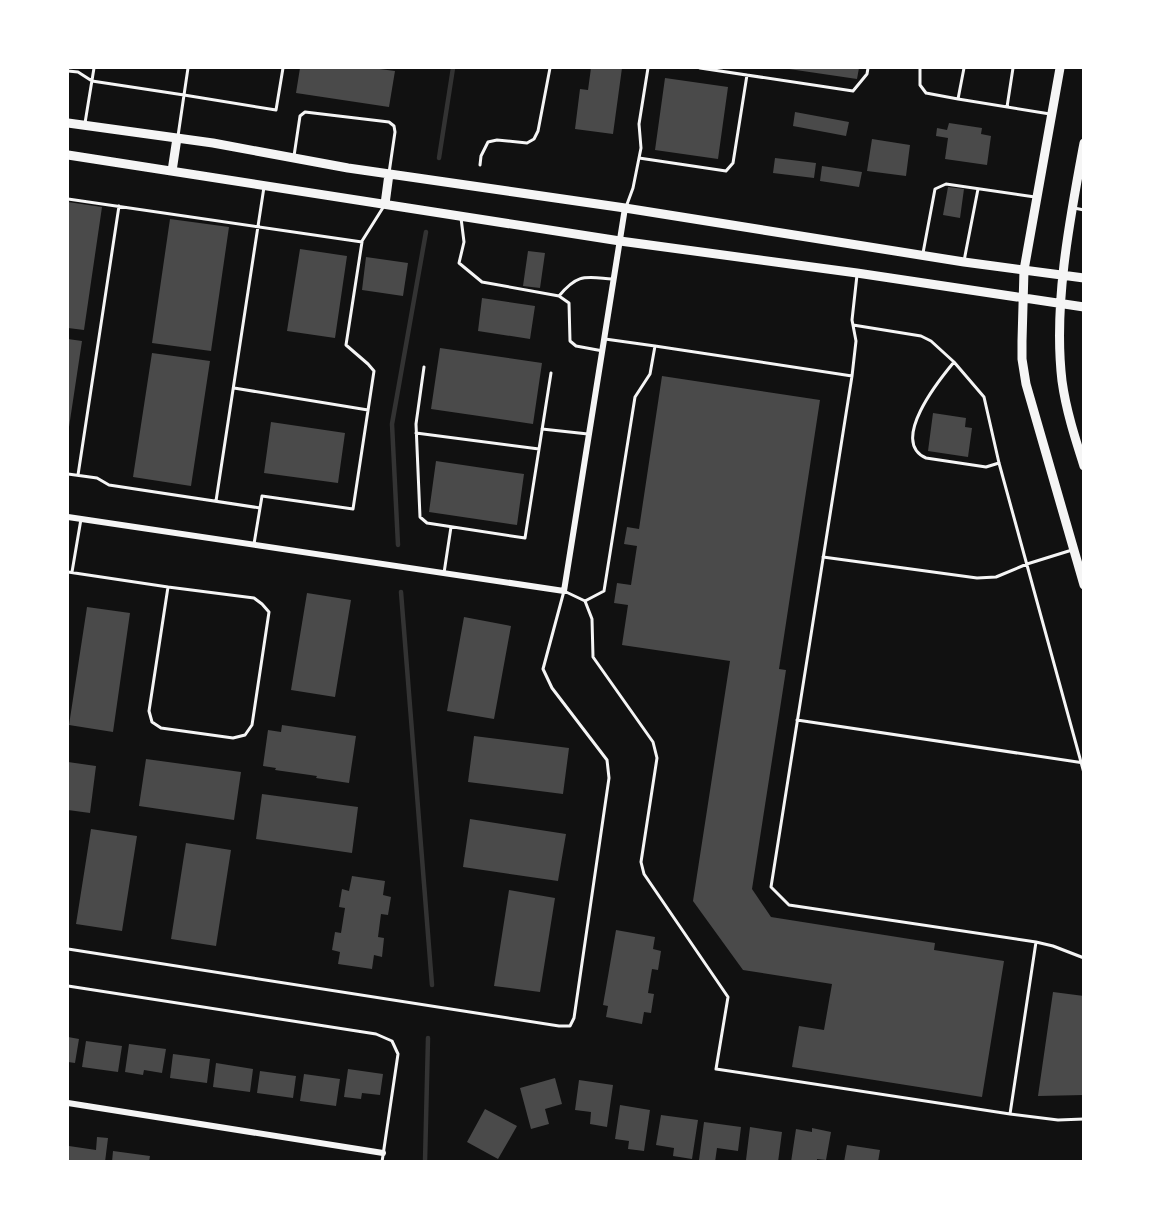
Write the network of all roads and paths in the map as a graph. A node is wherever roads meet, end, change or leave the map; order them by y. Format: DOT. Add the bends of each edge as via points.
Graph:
graph roads {
  1 [pos="94,68"];
  2 [pos="188,68"];
  3 [pos="283,68"];
  4 [pos="550,68"];
  5 [pos="648,68"];
  6 [pos="700,68"];
  7 [pos="868,68"];
  8 [pos="920,68"];
  9 [pos="964,68"];
  10 [pos="1013,68"];
  11 [pos="1060,68"];
  12 [pos="68,71"];
  13 [pos="747,75"];
  14 [pos="92,81"];
  15 [pos="184,95"];
  16 [pos="957,99"];
  17 [pos="1007,107"];
  18 [pos="1052,114"];
  19 [pos="68,123"];
  20 [pos="85,125"];
  21 [pos="177,138"];
  22 [pos="1083,143"];
  23 [pos="68,155"];
  24 [pos="293,158"];
  25 [pos="639,159"];
  26 [pos="480,165"];
  27 [pos="172,171"];
  28 [pos="389,174"];
  29 [pos="264,185"];
  30 [pos="978,189"];
  31 [pos="1037,197"];
  32 [pos="68,199"];
  33 [pos="385,204"];
  34 [pos="119,206"];
  35 [pos="625,208"];
  36 [pos="1072,208"];
  37 [pos="1083,210"];
  38 [pos="460,216"];
  39 [pos="258,227"];
  40 [pos="620,241"];
  41 [pos="362,242"];
  42 [pos="922,255"];
  43 [pos="964,262"];
  44 [pos="1024,270"];
  45 [pos="857,273"];
  46 [pos="1064,275"];
  47 [pos="1083,278"];
  48 [pos="614,280"];
  49 [pos="559,296"];
  50 [pos="1023,297"];
  51 [pos="1062,304"];
  52 [pos="1083,307"];
  53 [pos="853,325"];
  54 [pos="605,339"];
  55 [pos="655,346"];
  56 [pos="603,351"];
  57 [pos="954,362"];
  58 [pos="424,367"];
  59 [pos="551,373"];
  60 [pos="852,376"];
  61 [pos="234,388"];
  62 [pos="368,410"];
  63 [pos="542,429"];
  64 [pos="416,433"];
  65 [pos="590,434"];
  66 [pos="539,449"];
  67 [pos="999,464"];
  68 [pos="1083,466"];
  69 [pos="68,474"];
  70 [pos="78,475"];
  71 [pos="216,501"];
  72 [pos="260,508"];
  73 [pos="68,517"];
  74 [pos="81,519"];
  75 [pos="451,527"];
  76 [pos="254,545"];
  77 [pos="1083,547"];
  78 [pos="1073,549"];
  79 [pos="823,557"];
  80 [pos="1027,564"];
  81 [pos="70,572"];
  82 [pos="444,573"];
  83 [pos="1083,585"];
  84 [pos="168,587"];
  85 [pos="564,591"];
  86 [pos="585,601"];
  87 [pos="797,720"];
  88 [pos="1082,763"];
  89 [pos="1083,773"];
  90 [pos="1036,942"];
  91 [pos="68,949"];
  92 [pos="1083,958"];
  93 [pos="68,986"];
  94 [pos="68,1103"];
  95 [pos="1010,1114"];
  96 [pos="1083,1119"];
  97 [pos="383,1153"];
  98 [pos="382,1161"];
  1 -- 14 [label="lane"];
  2 -- 15 [label="lane"];
  3 -- 15 [label="lane" via="276,110"];
  4 -- 26 [label="path" via="534,139 527,143 488,142"];
  5 -- 25 [label="lane" via="639,124"];
  6 -- 13 [label="lane"];
  7 -- 13 [label="lane" via="853,91"];
  8 -- 16 [label="lane" via="920,85 927,93"];
  9 -- 16 [label="lane"];
  10 -- 17 [label="lane"];
  11 -- 18 [label="main road"];
  12 -- 14 [label="lane"];
  13 -- 25 [label="lane" via="734,163 726,171"];
  14 -- 15 [label="lane"];
  14 -- 20 [label="lane"];
  15 -- 21 [label="lane"];
  16 -- 17 [label="lane"];
  17 -- 18 [label="lane"];
  18 -- 31 [label="main road"];
  19 -- 20 [label="main road"];
  20 -- 21 [label="main road"];
  21 -- 24 [label="main road"];
  21 -- 27 [label="main road"];
  22 -- 36 [label="main road"];
  23 -- 27 [label="main road"];
  24 -- 28 [label="main road"];
  24 -- 28 [label="lane" via="300,116 305,112 389,122 395,132"];
  25 -- 35 [label="lane"];
  27 -- 29 [label="main road"];
  28 -- 33 [label="main road"];
  28 -- 35 [label="main road"];
  29 -- 33 [label="main road"];
  29 -- 39 [label="lane"];
  30 -- 31 [label="lane"];
  30 -- 42 [label="lane" via="946,184 935,189"];
  30 -- 43 [label="lane"];
  31 -- 44 [label="main road"];
  32 -- 34 [label="lane"];
  33 -- 38 [label="main road"];
  33 -- 41 [label="lane"];
  34 -- 39 [label="lane"];
  34 -- 70 [label="lane"];
  35 -- 40 [label="street"];
  35 -- 42 [label="main road"];
  36 -- 37 [label="lane"];
  36 -- 46 [label="main road"];
  38 -- 40 [label="main road"];
  38 -- 49 [label="lane" via="465,242 459,263 482,282"];
  39 -- 41 [label="lane"];
  39 -- 61 [label="lane"];
  40 -- 45 [label="main road"];
  40 -- 48 [label="street"];
  41 -- 62 [label="lane" via="346,345 374,371"];
  42 -- 43 [label="main road"];
  43 -- 44 [label="main road"];
  44 -- 46 [label="main road"];
  44 -- 50 [label="main road"];
  45 -- 50 [label="main road"];
  45 -- 53 [label="lane"];
  46 -- 47 [label="main road"];
  46 -- 51 [label="main road"];
  48 -- 49 [label="lane" via="585,277 569,284"];
  48 -- 54 [label="street"];
  49 -- 56 [label="lane" via="569,303 570,341 576,346"];
  50 -- 51 [label="main road"];
  50 -- 78 [label="main road" via="1022,359 1026,384"];
  51 -- 52 [label="main road"];
  51 -- 68 [label="main road" via="1063,381"];
  53 -- 57 [label="lane" via="921,336"];
  53 -- 60 [label="lane" via="856,341"];
  54 -- 55 [label="lane"];
  54 -- 56 [label="street"];
  55 -- 60 [label="lane"];
  55 -- 86 [label="lane" via="650,374 635,397 604,591"];
  56 -- 65 [label="street"];
  57 -- 67 [label="lane" via="984,397"];
  57 -- 67 [label="lane" via="922,407 914,448 927,458 986,467"];
  58 -- 64 [label="lane"];
  59 -- 63 [label="lane"];
  60 -- 79 [label="lane"];
  61 -- 62 [label="lane"];
  61 -- 71 [label="lane"];
  62 -- 72 [label="lane" via="353,509 262,496"];
  63 -- 65 [label="lane"];
  63 -- 66 [label="lane"];
  64 -- 66 [label="lane"];
  64 -- 75 [label="lane" via="420,517 427,523"];
  65 -- 85 [label="street"];
  66 -- 75 [label="lane" via="525,538"];
  67 -- 80 [label="lane"];
  69 -- 70 [label="lane"];
  70 -- 71 [label="lane" via="97,477 109,485"];
  71 -- 72 [label="lane"];
  72 -- 76 [label="lane"];
  73 -- 74 [label="street"];
  74 -- 76 [label="street"];
  74 -- 81 [label="lane"];
  75 -- 82 [label="lane"];
  76 -- 82 [label="street"];
  77 -- 78 [label="main road"];
  78 -- 80 [label="lane"];
  78 -- 83 [label="main road"];
  79 -- 80 [label="lane" via="977,578 996,577"];
  79 -- 87 [label="lane"];
  80 -- 88 [label="lane"];
  81 -- 84 [label="lane"];
  82 -- 85 [label="street"];
  84 -- 84 [label="lane" via="254,598 269,612 252,725 245,735 210,735 162,728 152,722 149,711"];
  85 -- 86 [label="lane"];
  85 -- 91 [label="lane" via="543,669 552,688 607,760 609,778 570,1026"];
  86 -- 95 [label="lane" via="592,619 592,657 653,742 657,758 641,862 644,874 728,997 716,1069"];
  87 -- 88 [label="lane"];
  87 -- 90 [label="lane" via="771,887 789,905"];
  88 -- 89 [label="lane"];
  90 -- 92 [label="lane"];
  90 -- 95 [label="lane"];
  93 -- 97 [label="lane" via="376,1034 392,1041 398,1054"];
  94 -- 97 [label="street"];
  95 -- 96 [label="lane"];
  97 -- 98 [label="lane"];
}
